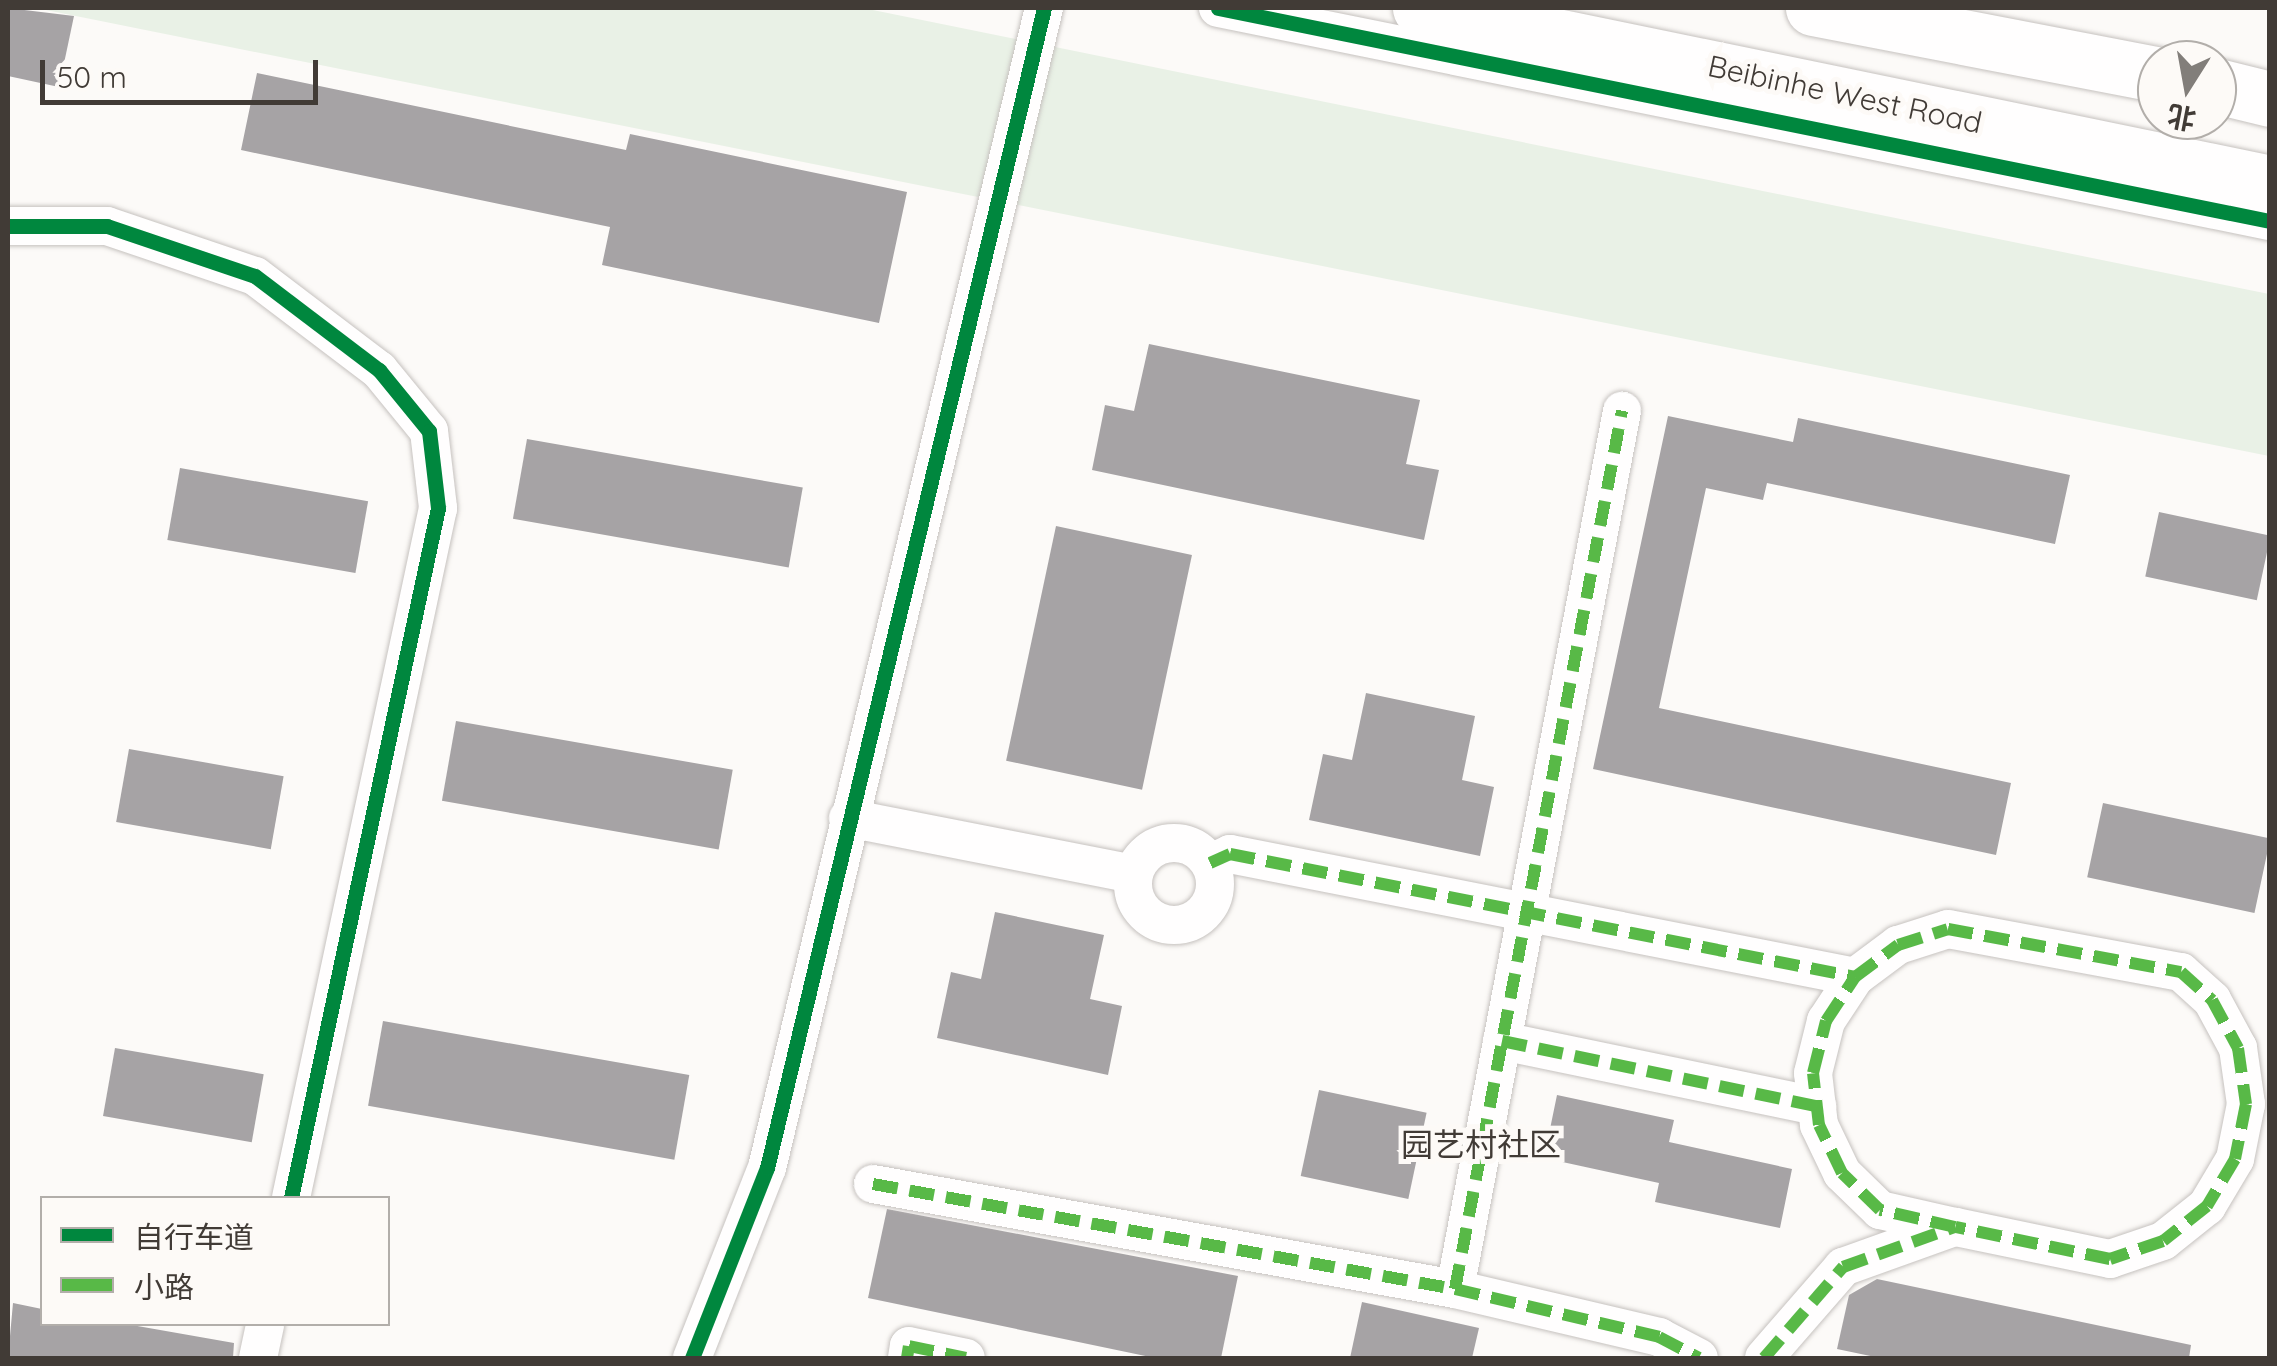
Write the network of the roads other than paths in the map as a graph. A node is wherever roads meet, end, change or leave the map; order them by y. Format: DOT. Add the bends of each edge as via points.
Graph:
graph roads {
  1 [pos="1044,8"];
  2 [pos="1218,8"];
  3 [pos="1420,8"];
  4 [pos="1813,8"];
  5 [pos="2137,70"];
  6 [pos="2237,91"];
  7 [pos="2270,99"];
  8 [pos="2270,183"];
  9 [pos="2270,221"];
  10 [pos="8,226"];
  11 [pos="1622,411"];
  12 [pos="848,818"];
  13 [pos="1210,863"];
  14 [pos="1133,874"];
  15 [pos="1526,916"];
  16 [pos="1855,977"];
  17 [pos="1502,1041"];
  18 [pos="1817,1106"];
  19 [pos="2252,1161"];
  20 [pos="873,1184"];
  21 [pos="291,1196"];
  22 [pos="1955,1227"];
  23 [pos="1455,1289"];
  24 [pos="265,1326"];
  25 [pos="258,1358"];
  26 [pos="692,1358"];
  27 [pos="907,1358"];
  28 [pos="966,1358"];
  29 [pos="1699,1358"];
  30 [pos="1764,1358"];
  1 -- 12 [label="street"];
  2 -- 9 [label="street"];
  3 -- 8 [label="main road, Beibinhe West Road"];
  4 -- 5 [label="main road"];
  6 -- 7 [label="main road"];
  10 -- 21 [label="street" via="107,226 255,276 380,370 429,431 438,508"];
  11 -- 15 [label="street"];
  12 -- 14 [label="street"];
  12 -- 26 [label="street" via="756,1208"];
  13 -- 14 [label="street" via="1167,843"];
  13 -- 14 [label="street" via="1207,909 1180,926 1138,906"];
  13 -- 15 [label="street" via="1230,854"];
  15 -- 16 [label="street"];
  15 -- 17 [label="street"];
  16 -- 18 [label="street" via="1826,1021 1813,1073"];
  16 -- 19 [label="street" via="1898,945 1948,929 2181,972 2212,1000 2238,1048"];
  17 -- 18 [label="street"];
  17 -- 23 [label="street"];
  18 -- 22 [label="street" via="1842,1174 1880,1210"];
  19 -- 22 [label="street" via="2163,1242 2110,1260"];
  20 -- 23 [label="street"];
  22 -- 30 [label="street" via="1843,1267"];
  23 -- 29 [label="street" via="1658,1337"];
  24 -- 25 [label="street"];
  27 -- 28 [label="street" via="908,1346"];
}
